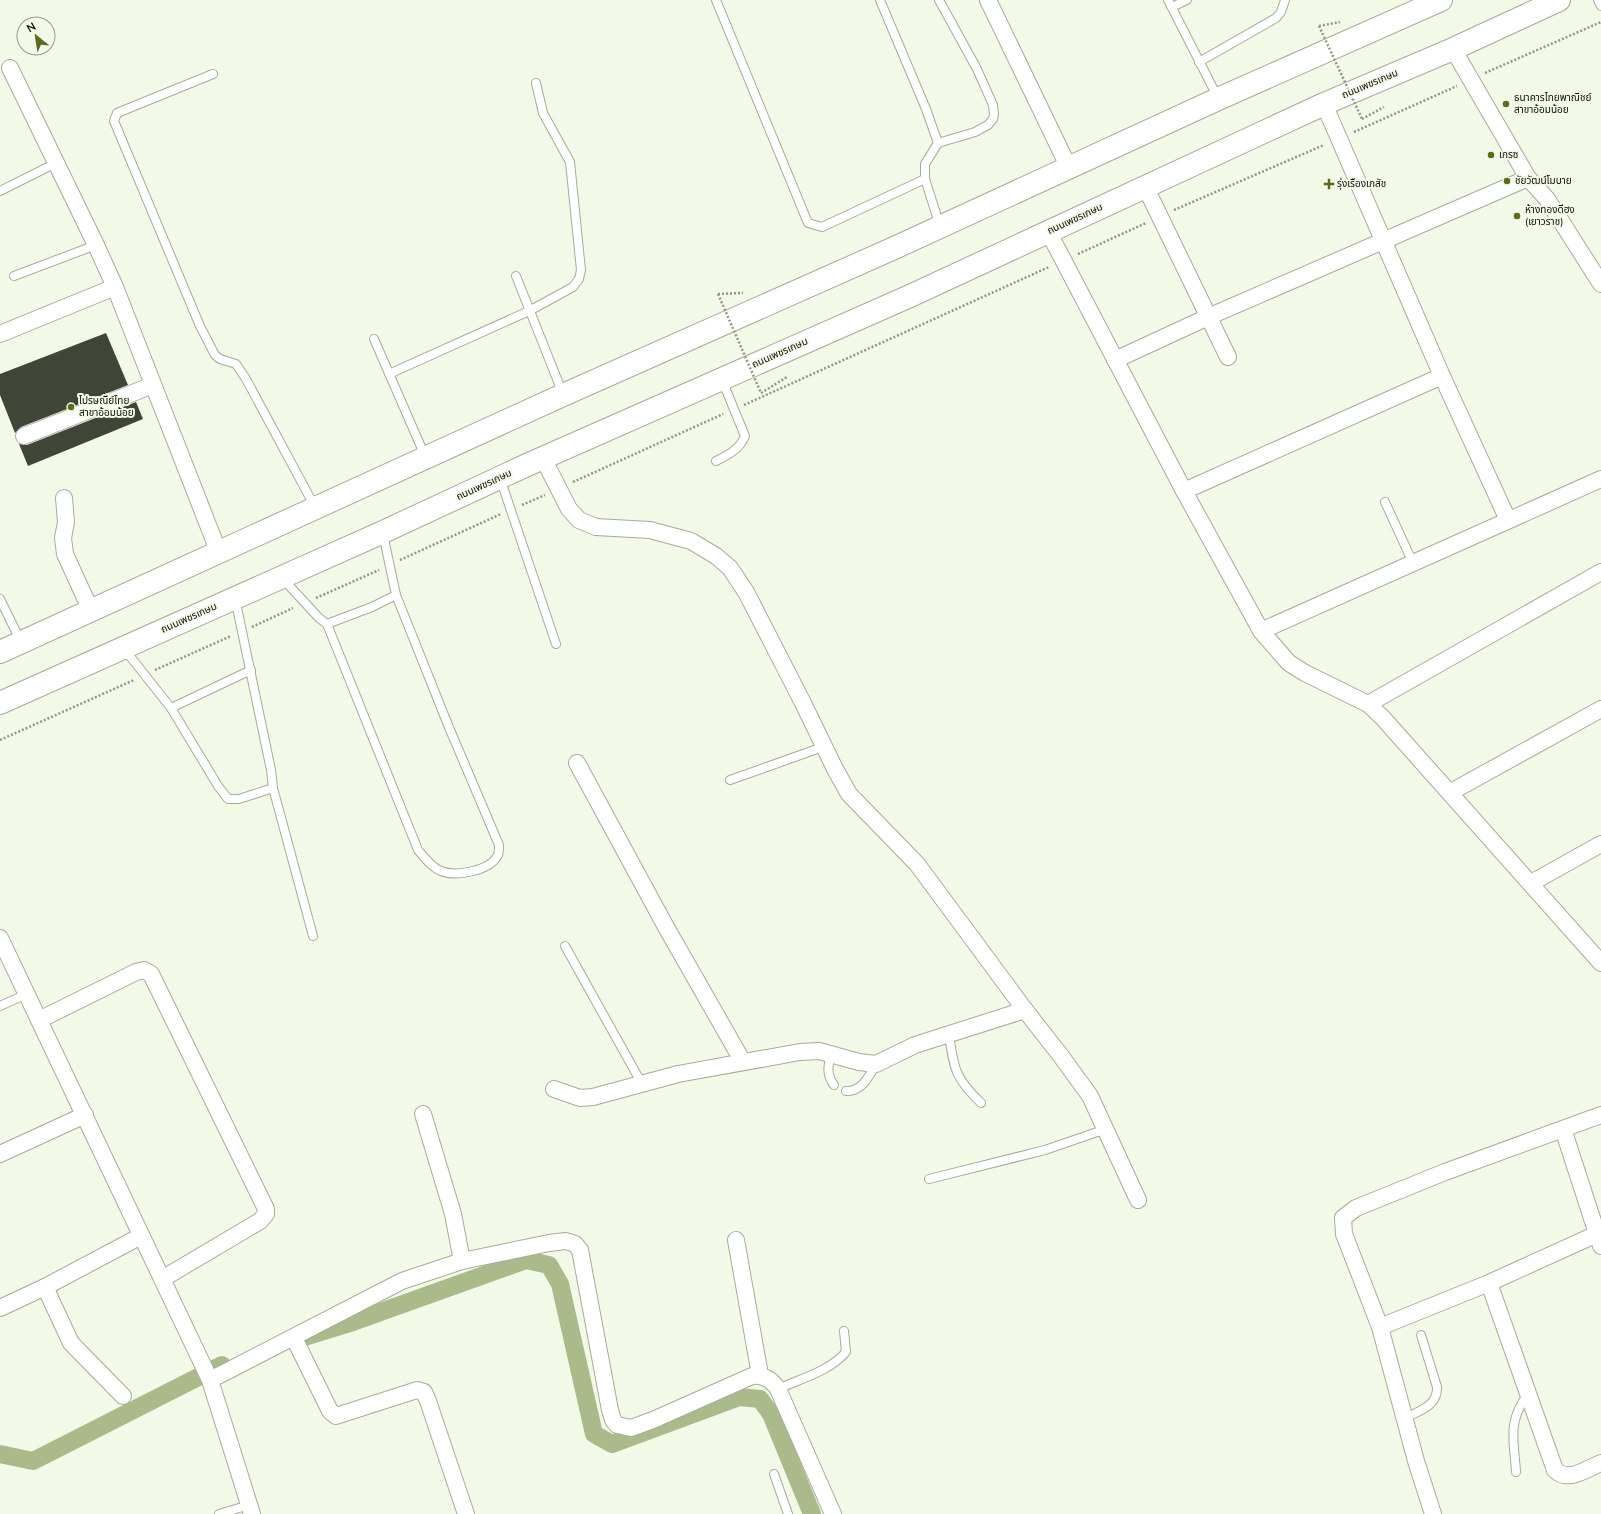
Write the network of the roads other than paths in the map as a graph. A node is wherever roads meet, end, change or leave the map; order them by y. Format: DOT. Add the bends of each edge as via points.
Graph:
graph roads {
  1 [pos="716,0"];
  2 [pos="880,0"];
  3 [pos="940,0"];
  4 [pos="988,0"];
  5 [pos="1187,0"];
  6 [pos="1285,0"];
  7 [pos="1441,0"];
  8 [pos="1559,0"];
  9 [pos="1598,0"];
  10 [pos="1170,4"];
  11 [pos="1601,6"];
  12 [pos="1453,49"];
  13 [pos="1199,62"];
  14 [pos="10,68"];
  15 [pos="213,74"];
  16 [pos="536,83"];
  17 [pos="1218,99"];
  18 [pos="1324,104"];
  19 [pos="938,143"];
  20 [pos="56,163"];
  21 [pos="1069,168"];
  22 [pos="1528,178"];
  23 [pos="925,180"];
  24 [pos="1145,186"];
  25 [pos="0,191"];
  26 [pos="940,226"];
  27 [pos="1048,231"];
  28 [pos="1384,241"];
  29 [pos="96,245"];
  30 [pos="14,276"];
  31 [pos="516,276"];
  32 [pos="1601,284"];
  33 [pos="115,288"];
  34 [pos="529,311"];
  35 [pos="1208,317"];
  36 [pos="0,334"];
  37 [pos="374,339"];
  38 [pos="1228,357"];
  39 [pos="1115,360"];
  40 [pos="389,374"];
  41 [pos="1442,376"];
  42 [pos="721,379"];
  43 [pos="153,385"];
  44 [pos="563,395"];
  45 [pos="24,436"];
  46 [pos="425,457"];
  47 [pos="543,458"];
  48 [pos="716,461"];
  49 [pos="500,477"];
  50 [pos="1601,480"];
  51 [pos="1184,491"];
  52 [pos="64,498"];
  53 [pos="1385,502"];
  54 [pos="316,507"];
  55 [pos="1508,520"];
  56 [pos="383,532"];
  57 [pos="219,553"];
  58 [pos="1413,563"];
  59 [pos="1601,572"];
  60 [pos="280,576"];
  61 [pos="396,595"];
  62 [pos="235,597"];
  63 [pos="0,599"];
  64 [pos="90,611"];
  65 [pos="327,624"];
  66 [pos="1261,631"];
  67 [pos="21,643"];
  68 [pos="556,644"];
  69 [pos="123,647"];
  70 [pos="0,652"];
  71 [pos="251,670"];
  72 [pos="0,703"];
  73 [pos="1368,704"];
  74 [pos="171,708"];
  75 [pos="1601,709"];
  76 [pos="823,746"];
  77 [pos="577,763"];
  78 [pos="730,780"];
  79 [pos="273,788"];
  80 [pos="1451,792"];
  81 [pos="1601,844"];
  82 [pos="1531,883"];
  83 [pos="313,936"];
  84 [pos="0,938"];
  85 [pos="565,946"];
  86 [pos="1601,963"];
  87 [pos="27,994"];
  88 [pos="0,1006"];
  89 [pos="1025,1010"];
  90 [pos="39,1020"];
  91 [pos="949,1034"];
  92 [pos="831,1054"];
  93 [pos="743,1062"];
  94 [pos="876,1064"];
  95 [pos="642,1084"];
  96 [pos="834,1085"];
  97 [pos="554,1089"];
  98 [pos="846,1091"];
  99 [pos="981,1102"];
  100 [pos="423,1114"];
  101 [pos="85,1115"];
  102 [pos="1601,1115"];
  103 [pos="1106,1129"];
  104 [pos="1563,1129"];
  105 [pos="0,1154"];
  106 [pos="929,1179"];
  107 [pos="1138,1200"];
  108 [pos="141,1236"];
  109 [pos="736,1240"];
  110 [pos="1599,1240"];
  111 [pos="462,1261"];
  112 [pos="162,1279"];
  113 [pos="1489,1283"];
  114 [pos="45,1287"];
  115 [pos="0,1308"];
  116 [pos="1380,1327"];
  117 [pos="844,1331"];
  118 [pos="1421,1335"];
  119 [pos="294,1338"];
  120 [pos="207,1375"];
  121 [pos="760,1375"];
  122 [pos="778,1389"];
  123 [pos="1528,1394"];
  124 [pos="123,1396"];
  125 [pos="1405,1418"];
  126 [pos="1601,1463"];
  127 [pos="1516,1472"];
  128 [pos="774,1474"];
  129 [pos="250,1509"];
  130 [pos="219,1514"];
  131 [pos="466,1514"];
  132 [pos="788,1514"];
  133 [pos="833,1514"];
  134 [pos="1434,1514"];
  1 -- 23 [label="lane" via="808,223 822,227"];
  2 -- 19 [label="lane"];
  3 -- 19 [label="lane" via="980,76 993,104 994,114 988,125 975,132"];
  4 -- 21 [label="street"];
  5 -- 10 [label="lane"];
  6 -- 13 [label="lane" via="1276,18"];
  7 -- 17 [label="main road"];
  8 -- 12 [label="main road, ถนนเพชรเกษม"];
  9 -- 11 [label="lane"];
  10 -- 13 [label="lane"];
  12 -- 18 [label="main road, ถนนเพชรเกษม"];
  12 -- 22 [label="street"];
  13 -- 17 [label="lane"];
  14 -- 20 [label="street"];
  15 -- 54 [label="lane" via="117,113 114,121 200,326 216,355 220,359 236,364 246,379"];
  16 -- 34 [label="lane" via="543,113 570,162 581,270 573,287"];
  17 -- 21 [label="main road"];
  18 -- 24 [label="main road, ถนนเพชรเกษม"];
  18 -- 28 [label="street"];
  19 -- 23 [label="lane" via="925,164"];
  20 -- 25 [label="lane"];
  20 -- 29 [label="street"];
  21 -- 26 [label="main road"];
  22 -- 28 [label="street"];
  22 -- 32 [label="street" via="1547,199"];
  23 -- 26 [label="lane"];
  24 -- 27 [label="main road, ถนนเพชรเกษม"];
  24 -- 35 [label="street"];
  26 -- 44 [label="main road"];
  27 -- 39 [label="street"];
  27 -- 42 [label="main road, ถนนเพชรเกษม" via="910,296"];
  28 -- 35 [label="street"];
  28 -- 41 [label="street"];
  29 -- 30 [label="lane"];
  29 -- 33 [label="street"];
  31 -- 34 [label="lane"];
  33 -- 36 [label="street"];
  33 -- 43 [label="street"];
  34 -- 40 [label="lane"];
  34 -- 44 [label="lane"];
  35 -- 38 [label="street"];
  35 -- 39 [label="street"];
  37 -- 40 [label="lane"];
  39 -- 51 [label="street"];
  40 -- 46 [label="lane"];
  41 -- 51 [label="street"];
  41 -- 55 [label="street"];
  42 -- 47 [label="main road, ถนนเพชรเกษม"];
  42 -- 48 [label="lane" via="745,436 743,443 734,451"];
  43 -- 45 [label="street"];
  43 -- 57 [label="street"];
  44 -- 46 [label="main road"];
  46 -- 54 [label="main road"];
  47 -- 49 [label="main road, ถนนเพชรเกษม"];
  47 -- 76 [label="street" via="568,509 579,520 596,527 650,530 691,541 730,568 746,592"];
  49 -- 56 [label="main road, ถนนเพชรเกษม"];
  49 -- 68 [label="lane"];
  50 -- 55 [label="street"];
  51 -- 66 [label="street"];
  52 -- 64 [label="street" via="65,554"];
  53 -- 58 [label="lane"];
  54 -- 57 [label="main road"];
  55 -- 58 [label="street"];
  56 -- 60 [label="main road, ถนนเพชรเกษม"];
  56 -- 61 [label="lane"];
  57 -- 64 [label="main road"];
  58 -- 66 [label="street"];
  59 -- 73 [label="street"];
  60 -- 62 [label="main road, ถนนเพชรเกษม"];
  60 -- 65 [label="lane"];
  61 -- 65 [label="lane"];
  61 -- 65 [label="lane" via="499,845 498,855 489,864 477,870 459,874 440,871 418,850"];
  62 -- 69 [label="main road, ถนนเพชรเกษม"];
  62 -- 71 [label="lane"];
  63 -- 67 [label="lane"];
  64 -- 67 [label="main road"];
  66 -- 73 [label="street" via="1289,663"];
  67 -- 70 [label="main road"];
  69 -- 72 [label="main road, ถนนเพชรเกษม"];
  69 -- 74 [label="lane"];
  71 -- 74 [label="lane"];
  71 -- 79 [label="lane"];
  73 -- 80 [label="street"];
  74 -- 79 [label="lane" via="218,786 228,798 239,799"];
  75 -- 80 [label="street"];
  76 -- 78 [label="lane"];
  76 -- 89 [label="street" via="849,794 917,864"];
  77 -- 93 [label="street"];
  79 -- 83 [label="lane"];
  80 -- 82 [label="street"];
  81 -- 82 [label="street"];
  82 -- 86 [label="street"];
  84 -- 87 [label="street"];
  85 -- 95 [label="lane"];
  87 -- 88 [label="lane"];
  87 -- 90 [label="street"];
  89 -- 91 [label="street"];
  89 -- 103 [label="street" via="1090,1096"];
  90 -- 101 [label="street"];
  90 -- 112 [label="street" via="136,972 144,970 151,974 266,1209 266,1214 260,1221"];
  91 -- 94 [label="street" via="916,1045"];
  91 -- 99 [label="lane" via="956,1073 964,1087"];
  92 -- 93 [label="street" via="819,1051 800,1052"];
  92 -- 94 [label="street"];
  92 -- 96 [label="lane" via="827,1069"];
  93 -- 95 [label="street" via="678,1074"];
  94 -- 98 [label="lane" via="859,1088 852,1092"];
  95 -- 97 [label="street" via="580,1098"];
  100 -- 111 [label="street" via="453,1214"];
  101 -- 105 [label="street"];
  101 -- 108 [label="street"];
  102 -- 104 [label="street"];
  103 -- 106 [label="lane" via="1045,1150"];
  103 -- 107 [label="street"];
  104 -- 110 [label="street"];
  104 -- 116 [label="street" via="1356,1208 1343,1218 1344,1234"];
  108 -- 112 [label="street"];
  108 -- 114 [label="street"];
  109 -- 121 [label="street"];
  110 -- 113 [label="street"];
  111 -- 119 [label="street" via="402,1281"];
  111 -- 121 [label="street" via="549,1243 566,1241 575,1244 580,1250 584,1266 610,1410 617,1425 631,1428 646,1423 752,1376"];
  112 -- 120 [label="street"];
  113 -- 116 [label="street"];
  113 -- 123 [label="street"];
  114 -- 115 [label="street"];
  114 -- 124 [label="street" via="71,1343"];
  116 -- 125 [label="street"];
  117 -- 122 [label="lane" via="846,1352 841,1358"];
  118 -- 125 [label="lane" via="1437,1387 1437,1395 1426,1408"];
  119 -- 120 [label="street"];
  119 -- 131 [label="street" via="330,1411 336,1416 417,1390 424,1392"];
  120 -- 129 [label="street"];
  121 -- 122 [label="street" via="774,1383"];
  122 -- 133 [label="street"];
  123 -- 126 [label="street" via="1555,1470 1560,1475 1573,1475"];
  123 -- 127 [label="lane" via="1515,1416 1513,1432"];
  125 -- 134 [label="street"];
  128 -- 132 [label="lane"];
  129 -- 130 [label="lane"];
}
